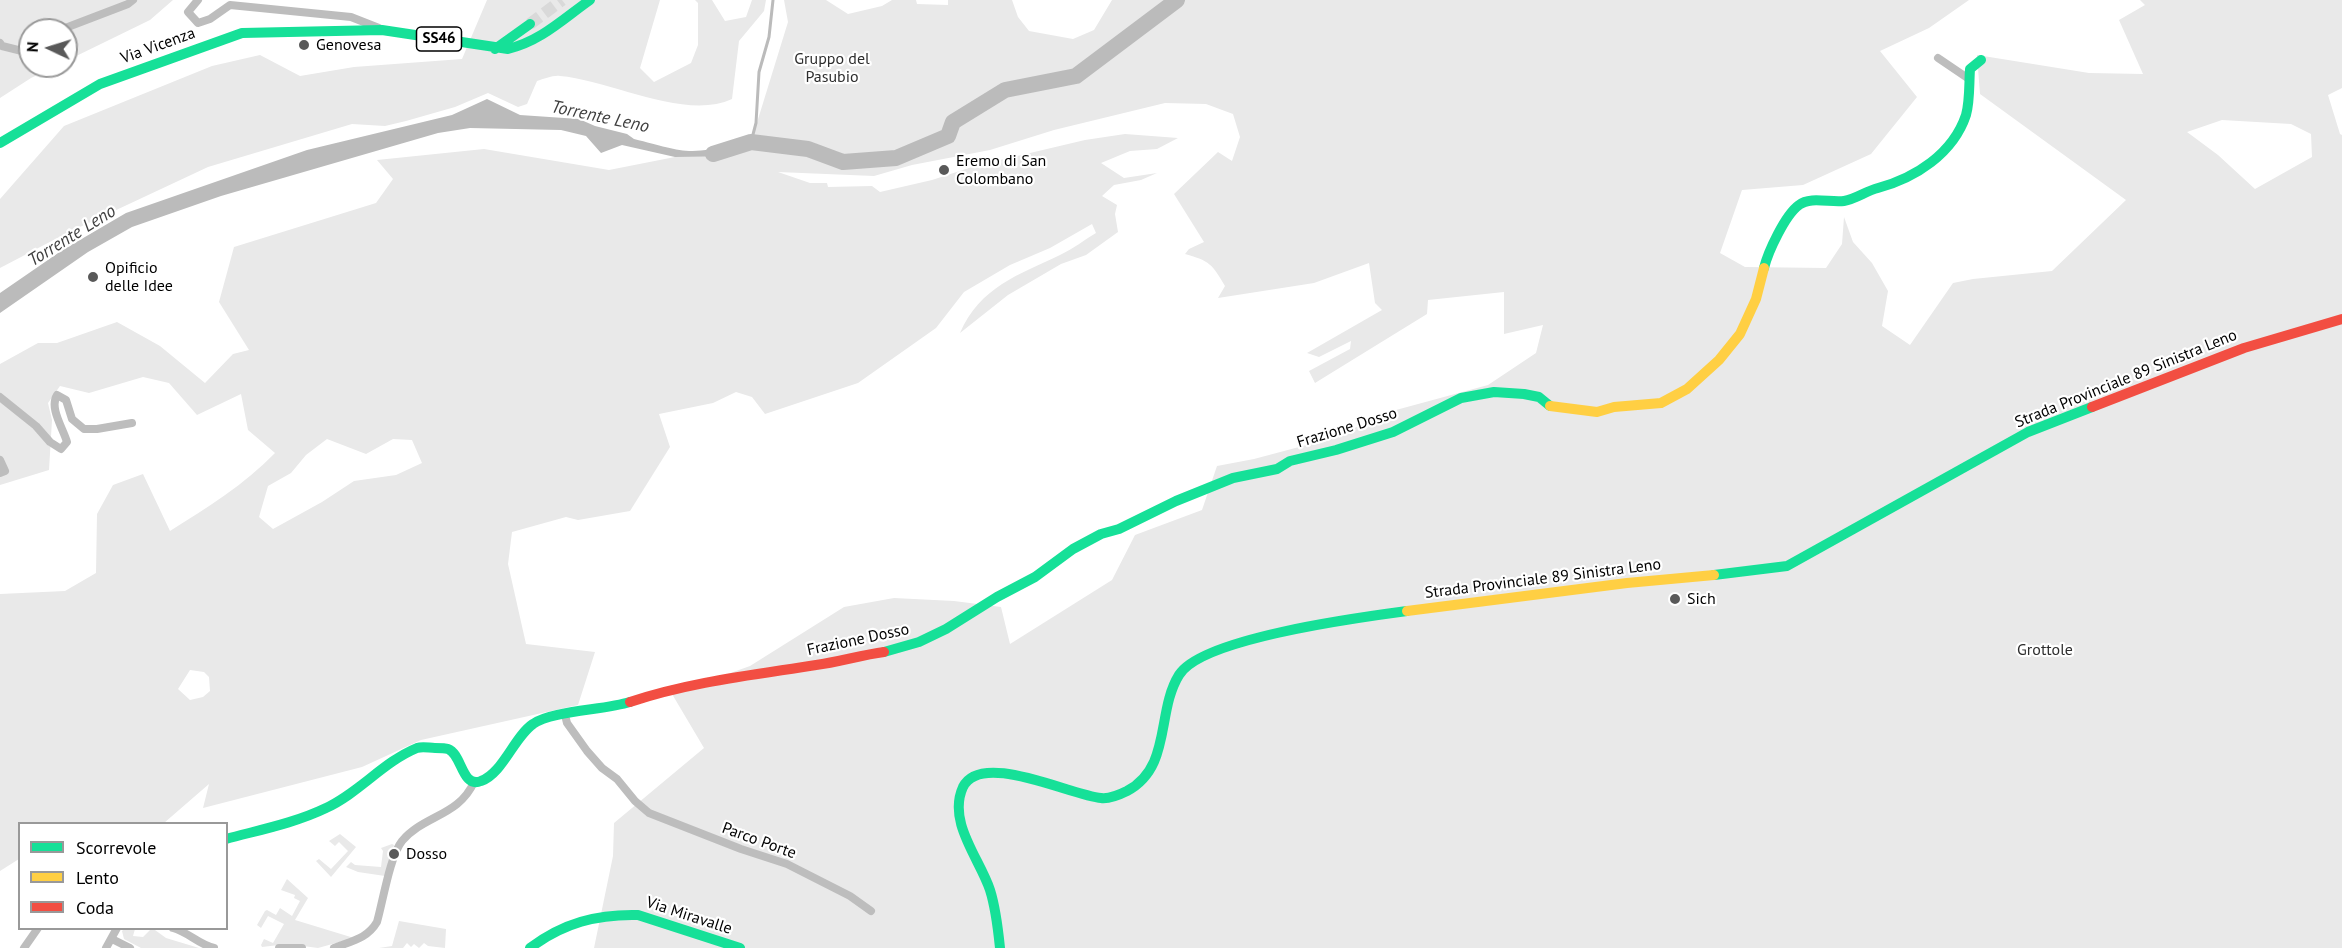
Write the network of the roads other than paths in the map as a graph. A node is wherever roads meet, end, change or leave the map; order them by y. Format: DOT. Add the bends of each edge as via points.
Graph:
graph roads {
  1 [pos="133,0"];
  2 [pos="198,0"];
  3 [pos="590,0"];
  4 [pos="78,23"];
  5 [pos="530,24"];
  6 [pos="382,30"];
  7 [pos="0,43"];
  8 [pos="495,48"];
  9 [pos="18,50"];
  10 [pos="1938,58"];
  11 [pos="1981,60"];
  12 [pos="1969,79"];
  13 [pos="0,143"];
  14 [pos="2342,319"];
  15 [pos="0,398"];
  16 [pos="132,423"];
  17 [pos="0,460"];
  18 [pos="0,473"];
  19 [pos="568,715"];
  20 [pos="474,783"];
  21 [pos="228,838"];
  22 [pos="871,912"];
  23 [pos="37,930"];
  24 [pos="116,930"];
  25 [pos="180,930"];
  26 [pos="112,939"];
  27 [pos="24,948"];
  28 [pos="106,948"];
  29 [pos="130,948"];
  30 [pos="214,948"];
  31 [pos="279,948"];
  32 [pos="302,948"];
  33 [pos="334,948"];
  34 [pos="530,948"];
  35 [pos="740,948"];
  36 [pos="1000,948"];
  1 -- 4 [label="street"];
  2 -- 6 [label="street" via="188,12 198,23 230,5 351,17"];
  3 -- 8 [label="street, SS46" via="523,47"];
  5 -- 8 [label="street"];
  6 -- 8 [label="street, SS46"];
  6 -- 13 [label="street, Via Vicenza / SS46" via="230,36 100,84"];
  7 -- 9 [label="street"];
  10 -- 12 [label="street"];
  11 -- 12 [label="street, Frazione Dosso" via="1970,69"];
  12 -- 19 [label="street, Frazione Dosso" via="1966,114 1953,140 1932,163 1893,185 1844,201 1799,204 1767,255 1758,292 1740,334 1700,378 1661,404 1597,412 1552,408 1539,397 1524,394 1494,392 1461,398 1393,432 1290,461 1277,469 1233,478 1101,534 1035,577 919,642 831,663 675,688 616,706"];
  14 -- 36 [label="street, Strada Provinciale 89 Sinistra Leno" via="2244,348 2028,432 1787,566 1371,614 1290,631 1216,651 1189,663 1175,681 1155,763 1131,789 1105,798 1090,797 1005,772 984,772 963,789 961,819 989,885"];
  15 -- 16 [label="street" via="61,449 67,442 55,411 57,395 66,400 72,419 84,429"];
  17 -- 18 [label="street" via="5,471"];
  19 -- 20 [label="street" via="544,718 531,725 490,776"];
  19 -- 22 [label="street, Parco Porte" via="567,723 587,751 649,813 787,864"];
  20 -- 21 [label="street" via="466,778 454,753 440,747 420,747 396,759 327,808"];
  20 -- 33 [label="street" via="462,802 419,826 403,840 373,928 356,941"];
  23 -- 27 [label="street"];
  24 -- 26 [label="street"];
  25 -- 30 [label="street"];
  26 -- 28 [label="street"];
  26 -- 29 [label="street"];
  31 -- 32 [label="street"];
  34 -- 35 [label="street, Via Miravalle" via="558,927 591,917 620,914 638,915"];
}
